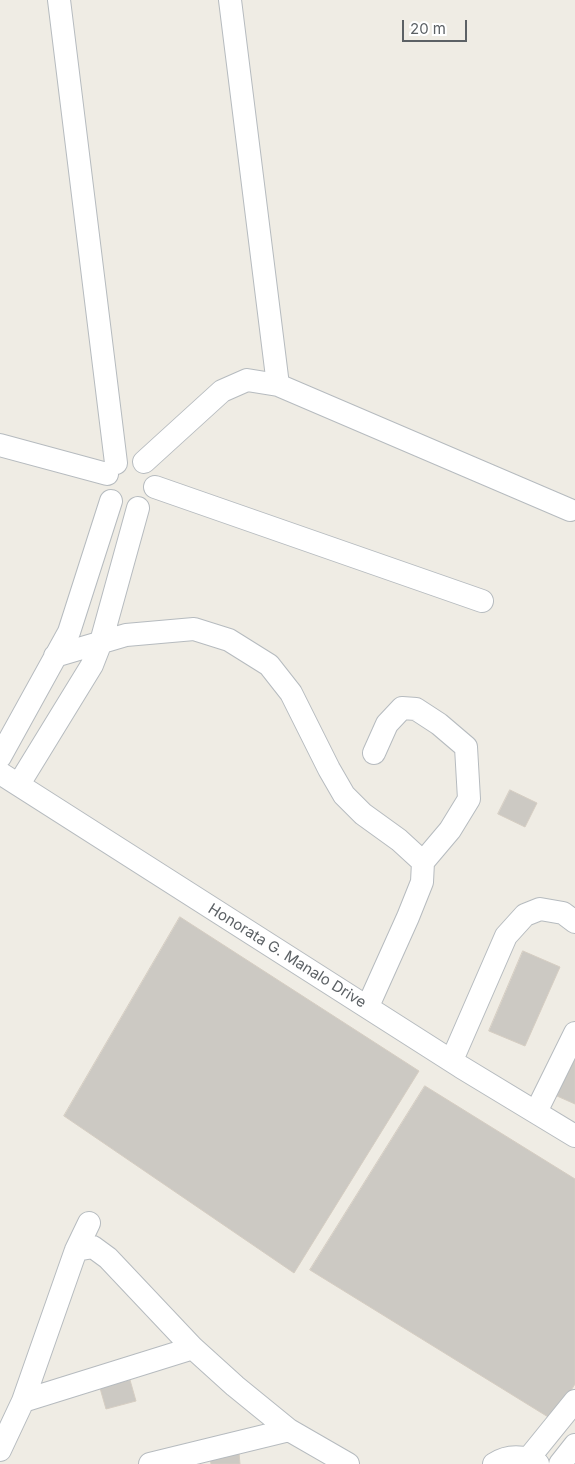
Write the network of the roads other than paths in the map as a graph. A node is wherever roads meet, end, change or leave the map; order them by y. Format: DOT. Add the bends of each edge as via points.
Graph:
graph roads {
  1 [pos="59,0"];
  2 [pos="230,0"];
  3 [pos="278,385"];
  4 [pos="0,445"];
  5 [pos="144,462"];
  6 [pos="111,468"];
  7 [pos="156,487"];
  8 [pos="111,500"];
  9 [pos="138,508"];
  10 [pos="570,510"];
  11 [pos="482,601"];
  12 [pos="101,642"];
  13 [pos="55,656"];
  14 [pos="374,753"];
  15 [pos="0,757"];
  16 [pos="9,779"];
  17 [pos="423,862"];
  18 [pos="575,922"];
  19 [pos="368,1006"];
  20 [pos="575,1033"];
  21 [pos="452,1060"];
  22 [pos="536,1112"];
  23 [pos="575,1136"];
  24 [pos="89,1222"];
  25 [pos="76,1250"];
  26 [pos="193,1348"];
  27 [pos="22,1401"];
  28 [pos="575,1401"];
  29 [pos="289,1430"];
  30 [pos="575,1445"];
  31 [pos="0,1450"];
  32 [pos="533,1461"];
  33 [pos="150,1464"];
  34 [pos="348,1464"];
  35 [pos="494,1464"];
  36 [pos="560,1464"];
  1 -- 6 [label="street"];
  2 -- 3 [label="street"];
  3 -- 5 [label="street" via="247,380 222,390"];
  3 -- 10 [label="street"];
  4 -- 6 [label="street"];
  5 -- 6 [label="street" via="130,458"];
  5 -- 7 [label="street" via="153,473"];
  6 -- 8 [label="street" via="105,488"];
  7 -- 9 [label="street" via="150,500"];
  7 -- 11 [label="street"];
  8 -- 9 [label="street" via="123,508"];
  8 -- 13 [label="street" via="69,632"];
  9 -- 12 [label="street"];
  12 -- 13 [label="street"];
  12 -- 16 [label="street" via="92,665"];
  12 -- 17 [label="street" via="126,635 194,629 229,640 269,665 290,693 344,795"];
  13 -- 15 [label="street"];
  14 -- 17 [label="street" via="387,724 402,708 416,709 466,747 469,799 450,830"];
  16 -- 19 [label="street, Honorata G. Manalo Drive"];
  17 -- 19 [label="street" via="422,882"];
  18 -- 21 [label="street" via="563,913 540,909 525,915 506,936"];
  19 -- 21 [label="street, Honorata G. Manalo Drive"];
  20 -- 22 [label="street"];
  21 -- 22 [label="street, Honorata G. Manalo Drive"];
  22 -- 23 [label="street, Honorata G. Manalo Drive"];
  24 -- 25 [label="street"];
  25 -- 26 [label="street" via="92,1247 108,1258"];
  25 -- 27 [label="street"];
  26 -- 27 [label="street"];
  26 -- 29 [label="street"];
  27 -- 31 [label="street"];
  28 -- 32 [label="street"];
  29 -- 33 [label="street"];
  29 -- 34 [label="street"];
  30 -- 36 [label="street"];
  32 -- 35 [label="street" via="515,1457"];
}
